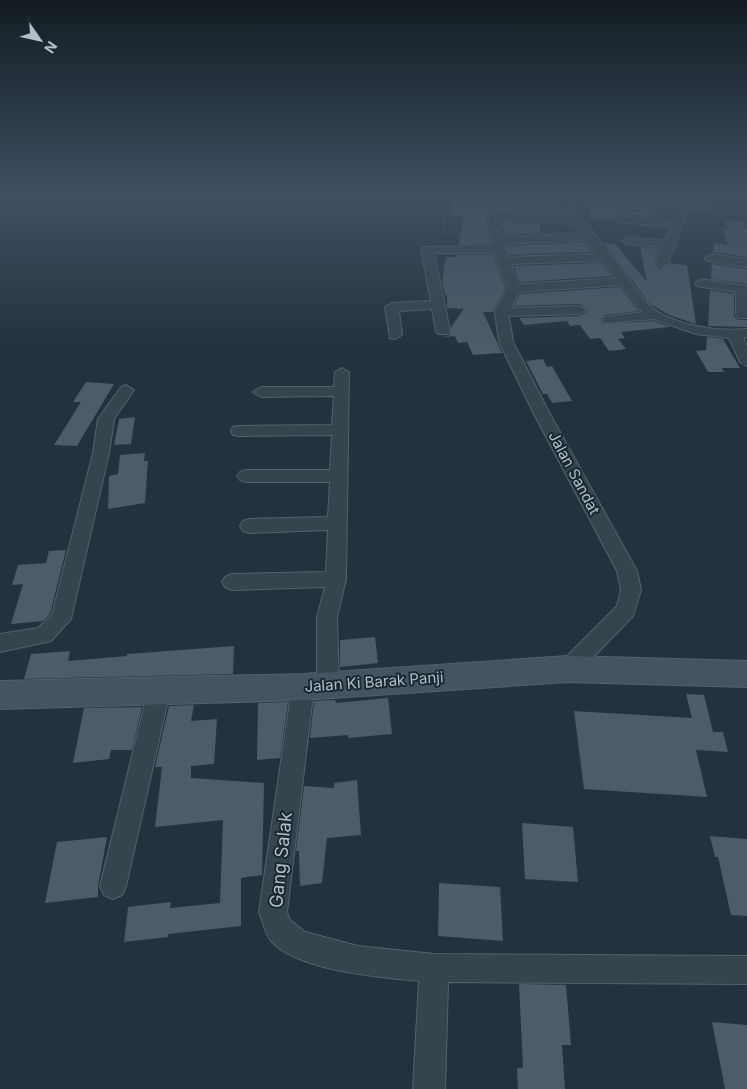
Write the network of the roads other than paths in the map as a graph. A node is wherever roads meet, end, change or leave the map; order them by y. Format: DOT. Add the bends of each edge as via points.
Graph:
graph roads {
  1 [pos="500,247"];
  2 [pos="470,248"];
  3 [pos="509,248"];
  4 [pos="599,248"];
  5 [pos="668,248"];
  6 [pos="607,257"];
  7 [pos="711,258"];
  8 [pos="662,263"];
  9 [pos="747,263"];
  10 [pos="625,281"];
  11 [pos="701,284"];
  12 [pos="514,288"];
  13 [pos="744,289"];
  14 [pos="439,305"];
  15 [pos="579,310"];
  16 [pos="502,312"];
  17 [pos="655,315"];
  18 [pos="743,315"];
  19 [pos="610,320"];
  20 [pos="443,331"];
  21 [pos="741,334"];
  22 [pos="395,335"];
  23 [pos="747,362"];
  24 [pos="342,372"];
  25 [pos="126,390"];
  26 [pos="262,392"];
  27 [pos="341,392"];
  28 [pos="340,430"];
  29 [pos="239,431"];
  30 [pos="246,476"];
  31 [pos="339,476"];
  32 [pos="337,523"];
  33 [pos="249,526"];
  34 [pos="336,579"];
  35 [pos="232,582"];
  36 [pos="0,643"];
  37 [pos="568,668"];
  38 [pos="747,674"];
  39 [pos="315,686"];
  40 [pos="159,691"];
  41 [pos="0,695"];
  42 [pos="113,886"];
  43 [pos="434,968"];
  44 [pos="747,970"];
  45 [pos="429,1089"];
  1 -- 12 [label="street"];
  2 -- 14 [label="street" via="428,249"];
  3 -- 6 [label="street"];
  4 -- 6 [label="street"];
  5 -- 8 [label="street"];
  6 -- 10 [label="street"];
  7 -- 9 [label="street"];
  10 -- 12 [label="street"];
  10 -- 17 [label="street" via="644,307"];
  11 -- 13 [label="street"];
  12 -- 16 [label="street"];
  13 -- 18 [label="street"];
  14 -- 20 [label="street"];
  14 -- 22 [label="street" via="392,307"];
  15 -- 16 [label="street"];
  16 -- 37 [label="street, Jalan Sandat" via="506,342 627,571 630,590 626,610"];
  17 -- 19 [label="street"];
  17 -- 21 [label="street" via="711,333"];
  21 -- 23 [label="street"];
  24 -- 27 [label="street, Gang Salak"];
  25 -- 36 [label="street" via="103,428 101,453 61,620 44,635"];
  26 -- 27 [label="street"];
  27 -- 28 [label="street, Gang Salak"];
  28 -- 29 [label="street"];
  28 -- 31 [label="street, Gang Salak"];
  30 -- 31 [label="street"];
  31 -- 32 [label="street, Gang Salak"];
  32 -- 33 [label="street"];
  32 -- 34 [label="street, Gang Salak"];
  34 -- 35 [label="street"];
  34 -- 39 [label="street, Gang Salak"];
  37 -- 38 [label="street, Jalan Ki Barak Panji"];
  37 -- 39 [label="street, Jalan Ki Barak Panji"];
  39 -- 40 [label="street, Jalan Ki Barak Panji"];
  39 -- 43 [label="street, Gang Salak" via="273,912 280,930 298,944 358,960"];
  40 -- 41 [label="street, Jalan Ki Barak Panji"];
  40 -- 42 [label="street"];
  43 -- 44 [label="street, Gang Salak"];
  43 -- 45 [label="street"];
}
